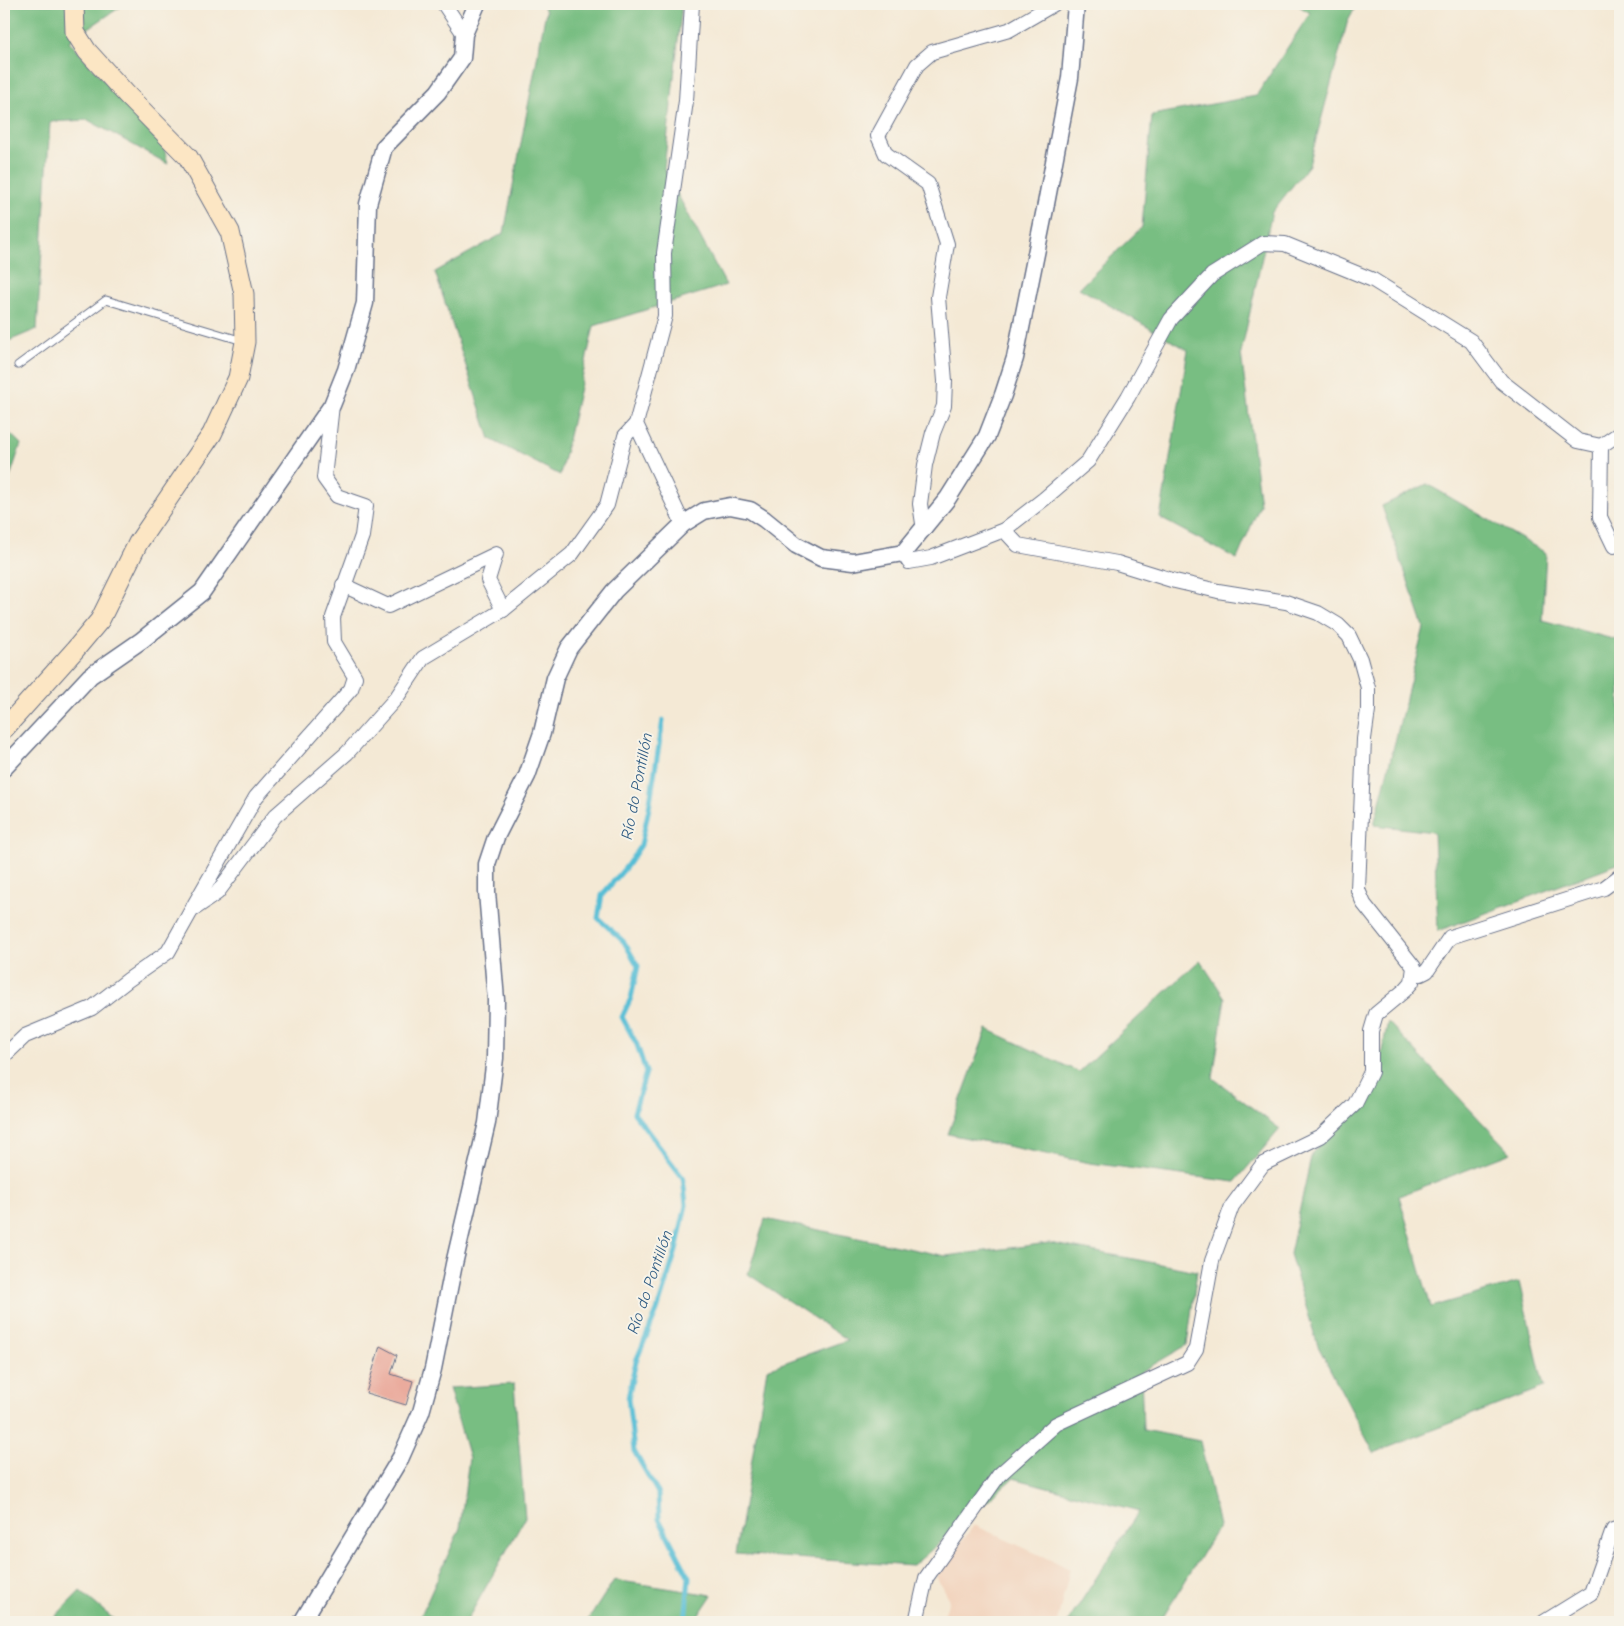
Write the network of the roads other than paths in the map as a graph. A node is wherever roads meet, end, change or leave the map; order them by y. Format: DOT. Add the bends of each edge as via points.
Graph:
graph roads {
  1 [pos="74,4"];
  2 [pos="444,4"];
  3 [pos="477,4"];
  4 [pos="692,4"];
  5 [pos="1054,4"];
  6 [pos="1076,4"];
  7 [pos="464,34"];
  8 [pos="245,342"];
  9 [pos="18,365"];
  10 [pos="332,405"];
  11 [pos="636,424"];
  12 [pos="1620,433"];
  13 [pos="1601,446"];
  14 [pos="683,524"];
  15 [pos="924,530"];
  16 [pos="1004,530"];
  17 [pos="1614,546"];
  18 [pos="903,553"];
  19 [pos="343,585"];
  20 [pos="503,610"];
  21 [pos="4,729"];
  22 [pos="4,768"];
  23 [pos="1620,876"];
  24 [pos="191,911"];
  25 [pos="1414,972"];
  26 [pos="4,1056"];
  27 [pos="1620,1528"];
  28 [pos="1554,1620"];
  29 [pos="302,1622"];
  30 [pos="916,1622"];
  1 -- 8 [label="main road" via="75,32 87,51 188,157 230,232 244,294"];
  2 -- 7 [label="street"];
  3 -- 7 [label="street"];
  4 -- 11 [label="street" via="686,101 664,253 665,316"];
  5 -- 15 [label="street" via="1009,30 932,52 917,65 878,136 886,154 928,184 947,244 938,297 944,406 925,465 920,504"];
  6 -- 15 [label="street" via="1070,78 1014,358 987,436"];
  7 -- 10 [label="street" via="462,58 438,92 384,146 368,204 366,303"];
  8 -- 9 [label="lane" via="106,300"];
  8 -- 21 [label="main road" via="238,378 212,434 138,543 100,620"];
  10 -- 19 [label="street" via="324,478 337,496 366,506 362,536"];
  10 -- 22 [label="street" via="202,592 90,676"];
  11 -- 14 [label="street"];
  11 -- 20 [label="street" via="624,436 607,505 572,554"];
  12 -- 13 [label="street"];
  13 -- 16 [label="street" via="1578,441 1500,380 1471,341 1373,280 1285,244 1262,243 1212,275 1171,319 1088,461"];
  13 -- 17 [label="street" via="1600,518"];
  14 -- 18 [label="street" via="704,511 730,506 750,510 796,545 822,558 853,562"];
  14 -- 29 [label="street" via="614,591 570,648 555,678 542,733 527,776 496,837 487,864 496,1000 487,1123 433,1369 421,1412 401,1457"];
  15 -- 18 [label="street"];
  16 -- 18 [label="street" via="932,558 909,562"];
  16 -- 25 [label="street" via="1018,545 1117,563 1218,591 1286,602 1318,613 1349,636 1368,688 1358,890 1364,904 1407,956"];
  19 -- 20 [label="street" via="388,606 496,554 488,580"];
  19 -- 24 [label="street" via="333,617 334,642 355,677 351,689 256,797"];
  20 -- 24 [label="street" via="423,658 397,697 347,753 275,816 217,894"];
  23 -- 25 [label="street" via="1604,888 1450,937 1427,970 1421,974"];
  24 -- 26 [label="street" via="168,952 92,1008 25,1036"];
  25 -- 30 [label="street" via="1412,982 1405,990 1376,1014 1371,1030 1371,1072 1355,1104 1321,1136 1263,1164 1232,1206 1212,1261 1196,1348 1187,1363 1056,1424 999,1475 926,1578"];
  27 -- 28 [label="street" via="1612,1530 1591,1593"];
}
